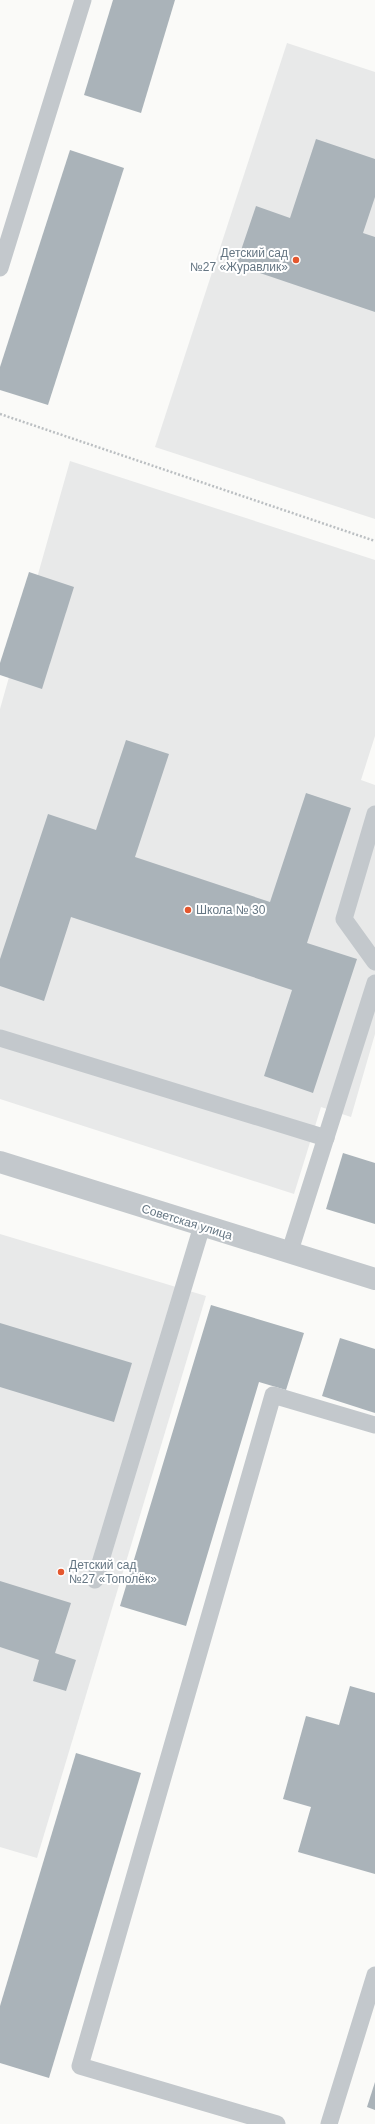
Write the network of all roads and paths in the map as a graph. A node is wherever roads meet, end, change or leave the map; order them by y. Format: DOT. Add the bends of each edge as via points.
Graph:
graph roads {
  1 [pos="83,0"];
  2 [pos="0,268"];
  3 [pos="0,414"];
  4 [pos="375,540"];
  5 [pos="375,814"];
  6 [pos="375,962"];
  7 [pos="375,983"];
  8 [pos="0,1038"];
  9 [pos="326,1138"];
  10 [pos="0,1162"];
  11 [pos="202,1226"];
  12 [pos="290,1254"];
  13 [pos="375,1279"];
  14 [pos="375,1425"];
  15 [pos="95,1580"];
  16 [pos="375,1975"];
  17 [pos="277,2124"];
  18 [pos="329,2124"];
  1 -- 2 [label="lane"];
  3 -- 4 [label="path"];
  5 -- 6 [label="lane" via="344,919"];
  7 -- 9 [label="lane"];
  8 -- 9 [label="lane"];
  9 -- 12 [label="lane"];
  10 -- 11 [label="street, Советская улица"];
  11 -- 12 [label="street, Советская улица"];
  11 -- 15 [label="lane"];
  12 -- 13 [label="street, Советская улица"];
  14 -- 17 [label="lane" via="273,1395 80,2066"];
  16 -- 18 [label="lane"];
}
